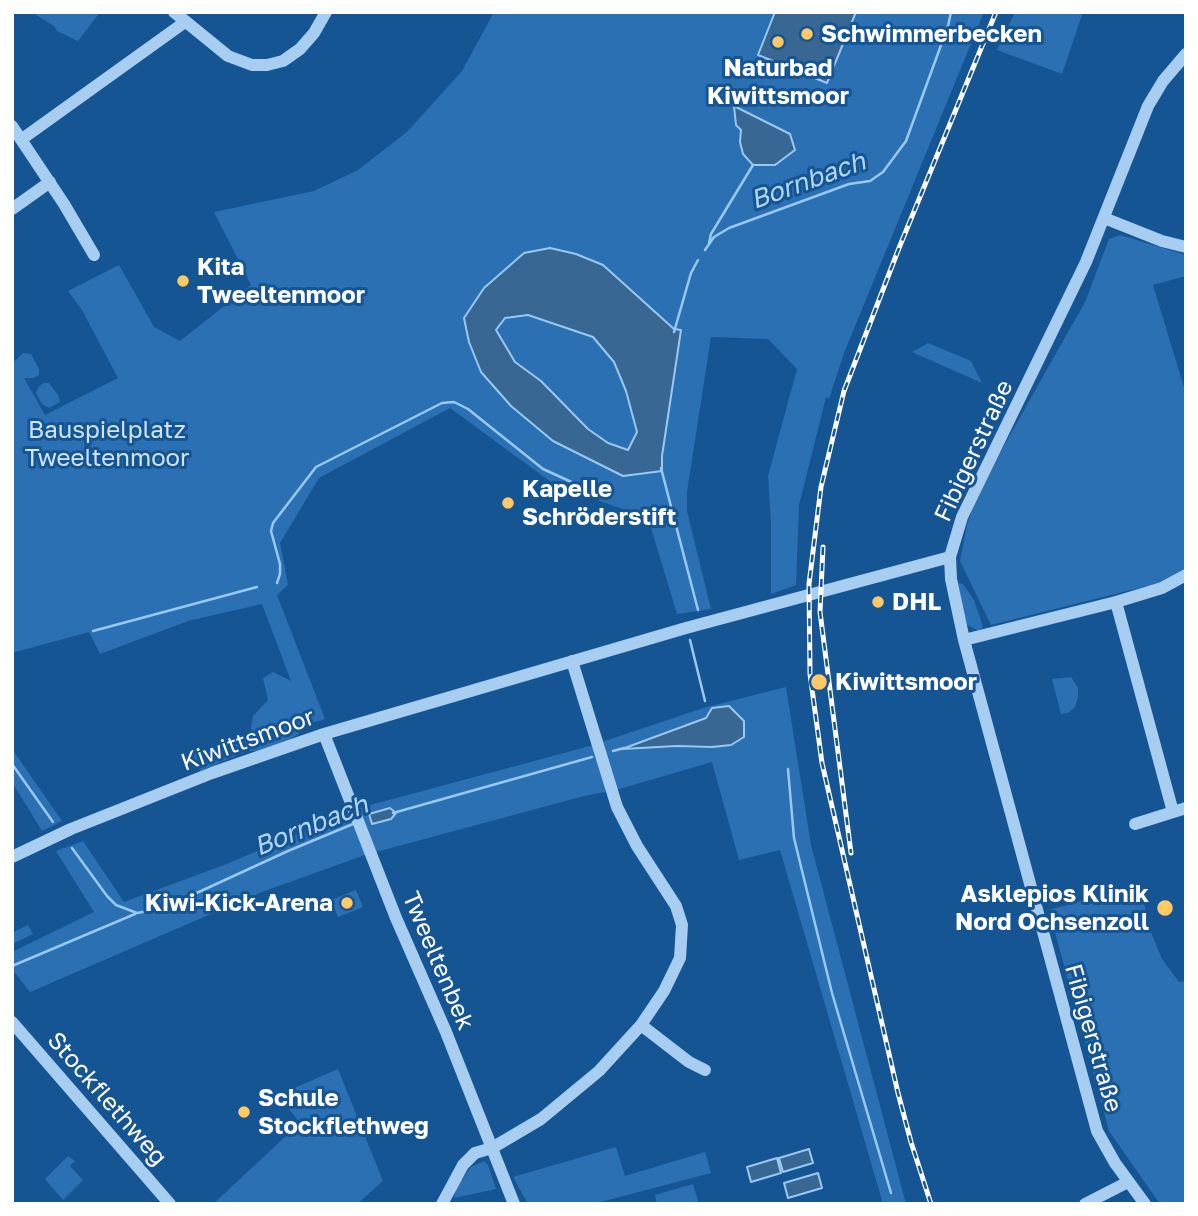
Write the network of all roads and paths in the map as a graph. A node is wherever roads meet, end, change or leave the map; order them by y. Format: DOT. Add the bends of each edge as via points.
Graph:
graph roads {
  1 [pos="174,12"];
  2 [pos="326,12"];
  3 [pos="186,22"];
  4 [pos="1186,54"];
  5 [pos="12,126"];
  6 [pos="22,139"];
  7 [pos="50,182"];
  8 [pos="12,208"];
  9 [pos="1104,218"];
  10 [pos="1186,247"];
  11 [pos="94,254"];
  12 [pos="950,557"];
  13 [pos="1186,575"];
  14 [pos="1116,602"];
  15 [pos="964,640"];
  16 [pos="572,661"];
  17 [pos="324,734"];
  18 [pos="1180,810"];
  19 [pos="1135,824"];
  20 [pos="12,857"];
  21 [pos="12,1022"];
  22 [pos="641,1026"];
  23 [pos="705,1070"];
  24 [pos="492,1148"];
  25 [pos="1128,1182"];
  26 [pos="170,1204"];
  27 [pos="442,1204"];
  28 [pos="514,1204"];
  29 [pos="1085,1204"];
  30 [pos="1145,1204"];
  1 -- 3 [label="street"];
  2 -- 3 [label="street" via="300,49 267,65 237,61"];
  3 -- 6 [label="street"];
  4 -- 9 [label="street, Fibigerstraße" via="1148,106"];
  5 -- 6 [label="street"];
  6 -- 7 [label="street"];
  7 -- 8 [label="street"];
  7 -- 11 [label="street"];
  9 -- 10 [label="street"];
  9 -- 12 [label="street, Fibigerstraße" via="962,517"];
  12 -- 15 [label="street, Fibigerstraße"];
  12 -- 16 [label="street, Kiwittsmoor"];
  13 -- 14 [label="street"];
  14 -- 15 [label="street"];
  14 -- 18 [label="street"];
  15 -- 25 [label="street, Fibigerstraße" via="1097,1131"];
  16 -- 17 [label="street, Kiwittsmoor"];
  16 -- 22 [label="street" via="617,807 676,906 682,925 680,958"];
  17 -- 20 [label="street, Kiwittsmoor" via="204,776"];
  17 -- 24 [label="street, Tweeltenbek"];
  18 -- 19 [label="street"];
  21 -- 26 [label="street, Stockflethweg"];
  22 -- 23 [label="street"];
  22 -- 24 [label="street" via="583,1086 541,1119"];
  24 -- 27 [label="street" via="475,1153 463,1164"];
  24 -- 28 [label="street, Tweeltenbek"];
  25 -- 29 [label="street"];
  25 -- 30 [label="street, Fibigerstraße"];
}
